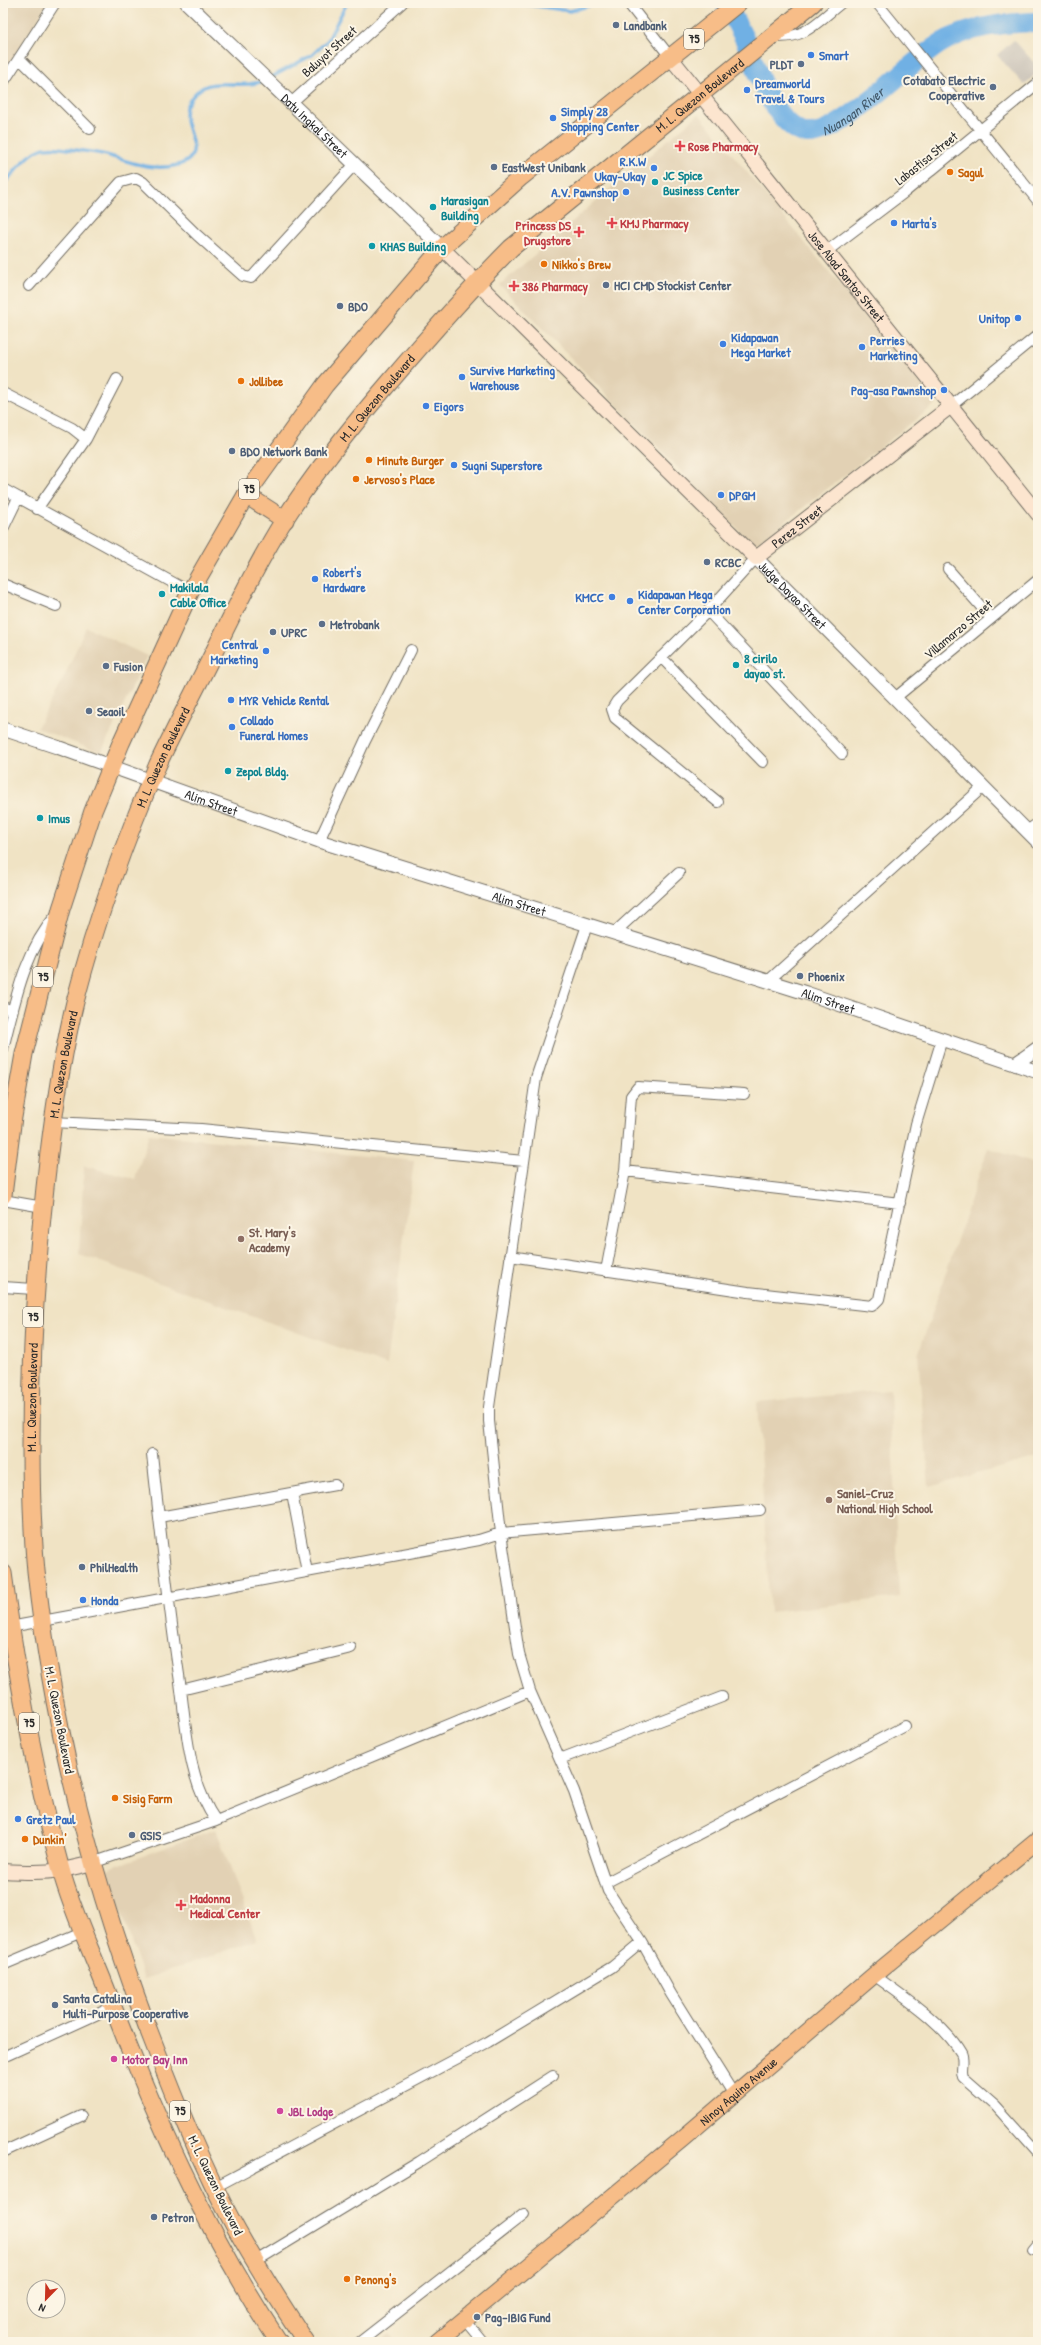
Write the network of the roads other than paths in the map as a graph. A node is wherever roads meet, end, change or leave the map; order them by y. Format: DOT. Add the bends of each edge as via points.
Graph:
graph roads {
  1 [pos="55,3"];
  2 [pos="187,3"];
  3 [pos="402,3"];
  4 [pos="738,3"];
  5 [pos="813,3"];
  6 [pos="841,3"];
  7 [pos="878,3"];
  8 [pos="629,4"];
  9 [pos="770,38"];
  10 [pos="18,58"];
  11 [pos="671,58"];
  12 [pos="3,83"];
  13 [pos="1038,83"];
  14 [pos="700,95"];
  15 [pos="291,103"];
  16 [pos="90,129"];
  17 [pos="981,131"];
  18 [pos="354,164"];
  19 [pos="1038,201"];
  20 [pos="442,248"];
  21 [pos="827,250"];
  22 [pos="477,282"];
  23 [pos="29,286"];
  24 [pos="1038,335"];
  25 [pos="117,379"];
  26 [pos="3,393"];
  27 [pos="951,406"];
  28 [pos="86,439"];
  29 [pos="3,489"];
  30 [pos="246,494"];
  31 [pos="18,498"];
  32 [pos="37,509"];
  33 [pos="1038,514"];
  34 [pos="285,520"];
  35 [pos="3,529"];
  36 [pos="756,558"];
  37 [pos="948,569"];
  38 [pos="1038,580"];
  39 [pos="3,584"];
  40 [pos="190,592"];
  41 [pos="56,606"];
  42 [pos="708,611"];
  43 [pos="991,618"];
  44 [pos="411,650"];
  45 [pos="661,657"];
  46 [pos="895,698"];
  47 [pos="3,729"];
  48 [pos="842,754"];
  49 [pos="763,762"];
  50 [pos="111,766"];
  51 [pos="151,781"];
  52 [pos="983,787"];
  53 [pos="718,802"];
  54 [pos="1038,823"];
  55 [pos="1027,831"];
  56 [pos="319,840"];
  57 [pos="1038,842"];
  58 [pos="679,873"];
  59 [pos="61,909"];
  60 [pos="587,925"];
  61 [pos="614,933"];
  62 [pos="768,981"];
  63 [pos="8,1009"];
  64 [pos="942,1039"];
  65 [pos="1038,1048"];
  66 [pos="3,1049"];
  67 [pos="1015,1064"];
  68 [pos="1038,1072"];
  69 [pos="744,1094"];
  70 [pos="52,1122"];
  71 [pos="524,1161"];
  72 [pos="625,1171"];
  73 [pos="3,1195"];
  74 [pos="3,1200"];
  75 [pos="900,1203"];
  76 [pos="43,1207"];
  77 [pos="510,1256"];
  78 [pos="606,1271"];
  79 [pos="3,1287"];
  80 [pos="34,1289"];
  81 [pos="152,1454"];
  82 [pos="335,1485"];
  83 [pos="292,1493"];
  84 [pos="760,1510"];
  85 [pos="159,1517"];
  86 [pos="501,1533"];
  87 [pos="307,1572"];
  88 [pos="3,1573"];
  89 [pos="168,1599"];
  90 [pos="42,1622"];
  91 [pos="10,1627"];
  92 [pos="351,1648"];
  93 [pos="181,1690"];
  94 [pos="530,1691"];
  95 [pos="722,1697"];
  96 [pos="906,1726"];
  97 [pos="560,1759"];
  98 [pos="216,1821"];
  99 [pos="1038,1840"];
  100 [pos="92,1863"];
  101 [pos="3,1870"];
  102 [pos="61,1872"];
  103 [pos="604,1883"];
  104 [pos="84,1931"];
  105 [pos="642,1942"];
  106 [pos="3,1965"];
  107 [pos="874,1975"];
  108 [pos="113,2007"];
  109 [pos="3,2056"];
  110 [pos="553,2076"];
  111 [pos="733,2093"];
  112 [pos="81,2116"];
  113 [pos="3,2152"];
  114 [pos="1038,2153"];
  115 [pos="215,2187"];
  116 [pos="524,2214"];
  117 [pos="234,2224"];
  118 [pos="214,2235"];
  119 [pos="256,2261"];
  120 [pos="464,2319"];
  121 [pos="279,2342"];
  122 [pos="306,2342"];
  123 [pos="360,2342"];
  124 [pos="437,2342"];
  125 [pos="483,2342"];
  1 -- 10 [label="street"];
  2 -- 15 [label="street, Datu Ingkal Street"];
  3 -- 15 [label="street, Baluyot Street"];
  4 -- 11 [label="highway, 75"];
  5 -- 9 [label="highway, M. L. Quezon Boulevard / 75"];
  6 -- 9 [label="street" via="802,34"];
  7 -- 17 [label="street"];
  8 -- 11 [label="street"];
  9 -- 14 [label="highway, M. L. Quezon Boulevard / 75"];
  10 -- 12 [label="street"];
  10 -- 16 [label="street"];
  11 -- 14 [label="main road, Jose Abad Santos Street"];
  11 -- 20 [label="highway, 75" via="521,177"];
  13 -- 17 [label="street, Labastisa Street"];
  14 -- 21 [label="main road, Jose Abad Santos Street"];
  14 -- 22 [label="highway, M. L. Quezon Boulevard / 75" via="552,213"];
  15 -- 18 [label="street, Datu Ingkal Street"];
  17 -- 19 [label="street"];
  17 -- 21 [label="street, Labastisa Street"];
  18 -- 20 [label="street, Datu Ingkal Street"];
  18 -- 23 [label="street" via="252,278 242,276 136,178 121,182"];
  20 -- 22 [label="main road, Judge Dayao Street"];
  20 -- 30 [label="highway, 75" via="325,385"];
  21 -- 27 [label="main road, Jose Abad Santos Street"];
  22 -- 34 [label="highway, M. L. Quezon Boulevard / 75" via="363,414"];
  22 -- 36 [label="main road, Judge Dayao Street"];
  24 -- 27 [label="street, Perez Street"];
  25 -- 28 [label="street"];
  26 -- 28 [label="street" via="72,428"];
  27 -- 33 [label="main road, Jose Abad Santos Street"];
  27 -- 36 [label="main road, Perez Street"];
  28 -- 32 [label="street"];
  29 -- 31 [label="street"];
  30 -- 34 [label="highway"];
  30 -- 40 [label="highway, 75"];
  31 -- 32 [label="street"];
  31 -- 35 [label="street"];
  32 -- 40 [label="street"];
  34 -- 51 [label="highway, M. L. Quezon Boulevard / 75" via="232,615"];
  36 -- 42 [label="street, Perez Street"];
  36 -- 46 [label="street, Judge Dayao Street"];
  37 -- 43 [label="street"];
  38 -- 43 [label="street, Villamarzo Street"];
  39 -- 41 [label="street"];
  40 -- 50 [label="highway, 75"];
  42 -- 45 [label="street, Perez Street"];
  42 -- 48 [label="street"];
  43 -- 46 [label="street, Villamarzo Street"];
  44 -- 56 [label="street"];
  45 -- 49 [label="street"];
  45 -- 53 [label="street, Perez Street" via="617,701 612,709 613,715"];
  46 -- 52 [label="street, Judge Dayao Street"];
  47 -- 50 [label="street, Alim Street"];
  50 -- 51 [label="street, Alim Street"];
  50 -- 59 [label="highway, 75" via="93,811"];
  51 -- 56 [label="street, Alim Street"];
  51 -- 70 [label="highway, M. L. Quezon Boulevard / 75" via="99,919 61,1064"];
  52 -- 55 [label="street, Judge Dayao Street"];
  52 -- 62 [label="street"];
  54 -- 55 [label="street"];
  55 -- 57 [label="street, Judge Dayao Street"];
  56 -- 60 [label="street, Alim Street"];
  58 -- 61 [label="street"];
  59 -- 63 [label="street" via="38,938"];
  59 -- 73 [label="highway, 75" via="24,1054"];
  60 -- 61 [label="street, Alim Street"];
  60 -- 71 [label="street" via="536,1078"];
  61 -- 62 [label="street, Alim Street"];
  62 -- 64 [label="street, Alim Street"];
  63 -- 66 [label="street"];
  64 -- 67 [label="street, Alim Street"];
  64 -- 75 [label="street" via="916,1124"];
  65 -- 67 [label="street"];
  67 -- 68 [label="street, Alim Street"];
  69 -- 72 [label="street" via="638,1087 631,1096"];
  70 -- 71 [label="street" via="201,1129"];
  70 -- 76 [label="highway, M. L. Quezon Boulevard / 75"];
  71 -- 77 [label="street"];
  72 -- 75 [label="street"];
  72 -- 78 [label="street"];
  74 -- 76 [label="street"];
  75 -- 78 [label="street" via="878,1299 872,1306 748,1292"];
  76 -- 80 [label="highway, M. L. Quezon Boulevard / 75"];
  77 -- 78 [label="street"];
  77 -- 86 [label="street" via="489,1407"];
  79 -- 80 [label="street"];
  80 -- 90 [label="highway, M. L. Quezon Boulevard / 75" via="31,1359 32,1502 35,1565"];
  81 -- 85 [label="street"];
  82 -- 83 [label="street"];
  83 -- 85 [label="street"];
  83 -- 87 [label="street"];
  84 -- 86 [label="street"];
  85 -- 89 [label="street"];
  86 -- 87 [label="street" via="479,1540"];
  86 -- 94 [label="street" via="521,1666"];
  87 -- 89 [label="street"];
  88 -- 91 [label="highway, M. L. Quezon Boulevard / 75"];
  89 -- 90 [label="street"];
  89 -- 93 [label="street"];
  90 -- 91 [label="street"];
  90 -- 100 [label="highway, M. L. Quezon Boulevard / 75" via="69,1771"];
  91 -- 102 [label="highway, M. L. Quezon Boulevard / 75" via="40,1783"];
  92 -- 93 [label="street"];
  93 -- 98 [label="street" via="194,1769 205,1803"];
  94 -- 97 [label="street"];
  94 -- 98 [label="street"];
  95 -- 97 [label="street"];
  96 -- 103 [label="street"];
  97 -- 103 [label="street" via="574,1791"];
  98 -- 100 [label="street"];
  99 -- 107 [label="main road, Ninoy Aquino Avenue"];
  100 -- 102 [label="main road"];
  100 -- 115 [label="highway, M. L. Quezon Boulevard / 75" via="110,1922 160,2060"];
  101 -- 102 [label="main road"];
  102 -- 104 [label="highway, M. L. Quezon Boulevard / 75"];
  103 -- 105 [label="street"];
  104 -- 106 [label="street"];
  104 -- 108 [label="highway, M. L. Quezon Boulevard / 75"];
  105 -- 111 [label="street" via="671,1994"];
  105 -- 115 [label="street" via="612,1967 488,2042"];
  107 -- 111 [label="main road, Ninoy Aquino Avenue"];
  107 -- 114 [label="street" via="923,2013 952,2041 962,2054 963,2077 995,2105"];
  108 -- 109 [label="street"];
  108 -- 118 [label="highway, M. L. Quezon Boulevard / 75" via="159,2119"];
  110 -- 119 [label="street" via="419,2162"];
  111 -- 120 [label="main road, Ninoy Aquino Avenue" via="682,2139"];
  112 -- 113 [label="street"];
  115 -- 117 [label="highway, M. L. Quezon Boulevard / 75"];
  116 -- 123 [label="street"];
  117 -- 118 [label="highway"];
  117 -- 119 [label="highway, M. L. Quezon Boulevard / 75"];
  118 -- 121 [label="highway, M. L. Quezon Boulevard / 75"];
  119 -- 122 [label="highway, M. L. Quezon Boulevard / 75"];
  120 -- 124 [label="main road, Ninoy Aquino Avenue"];
  120 -- 125 [label="street"];
}
